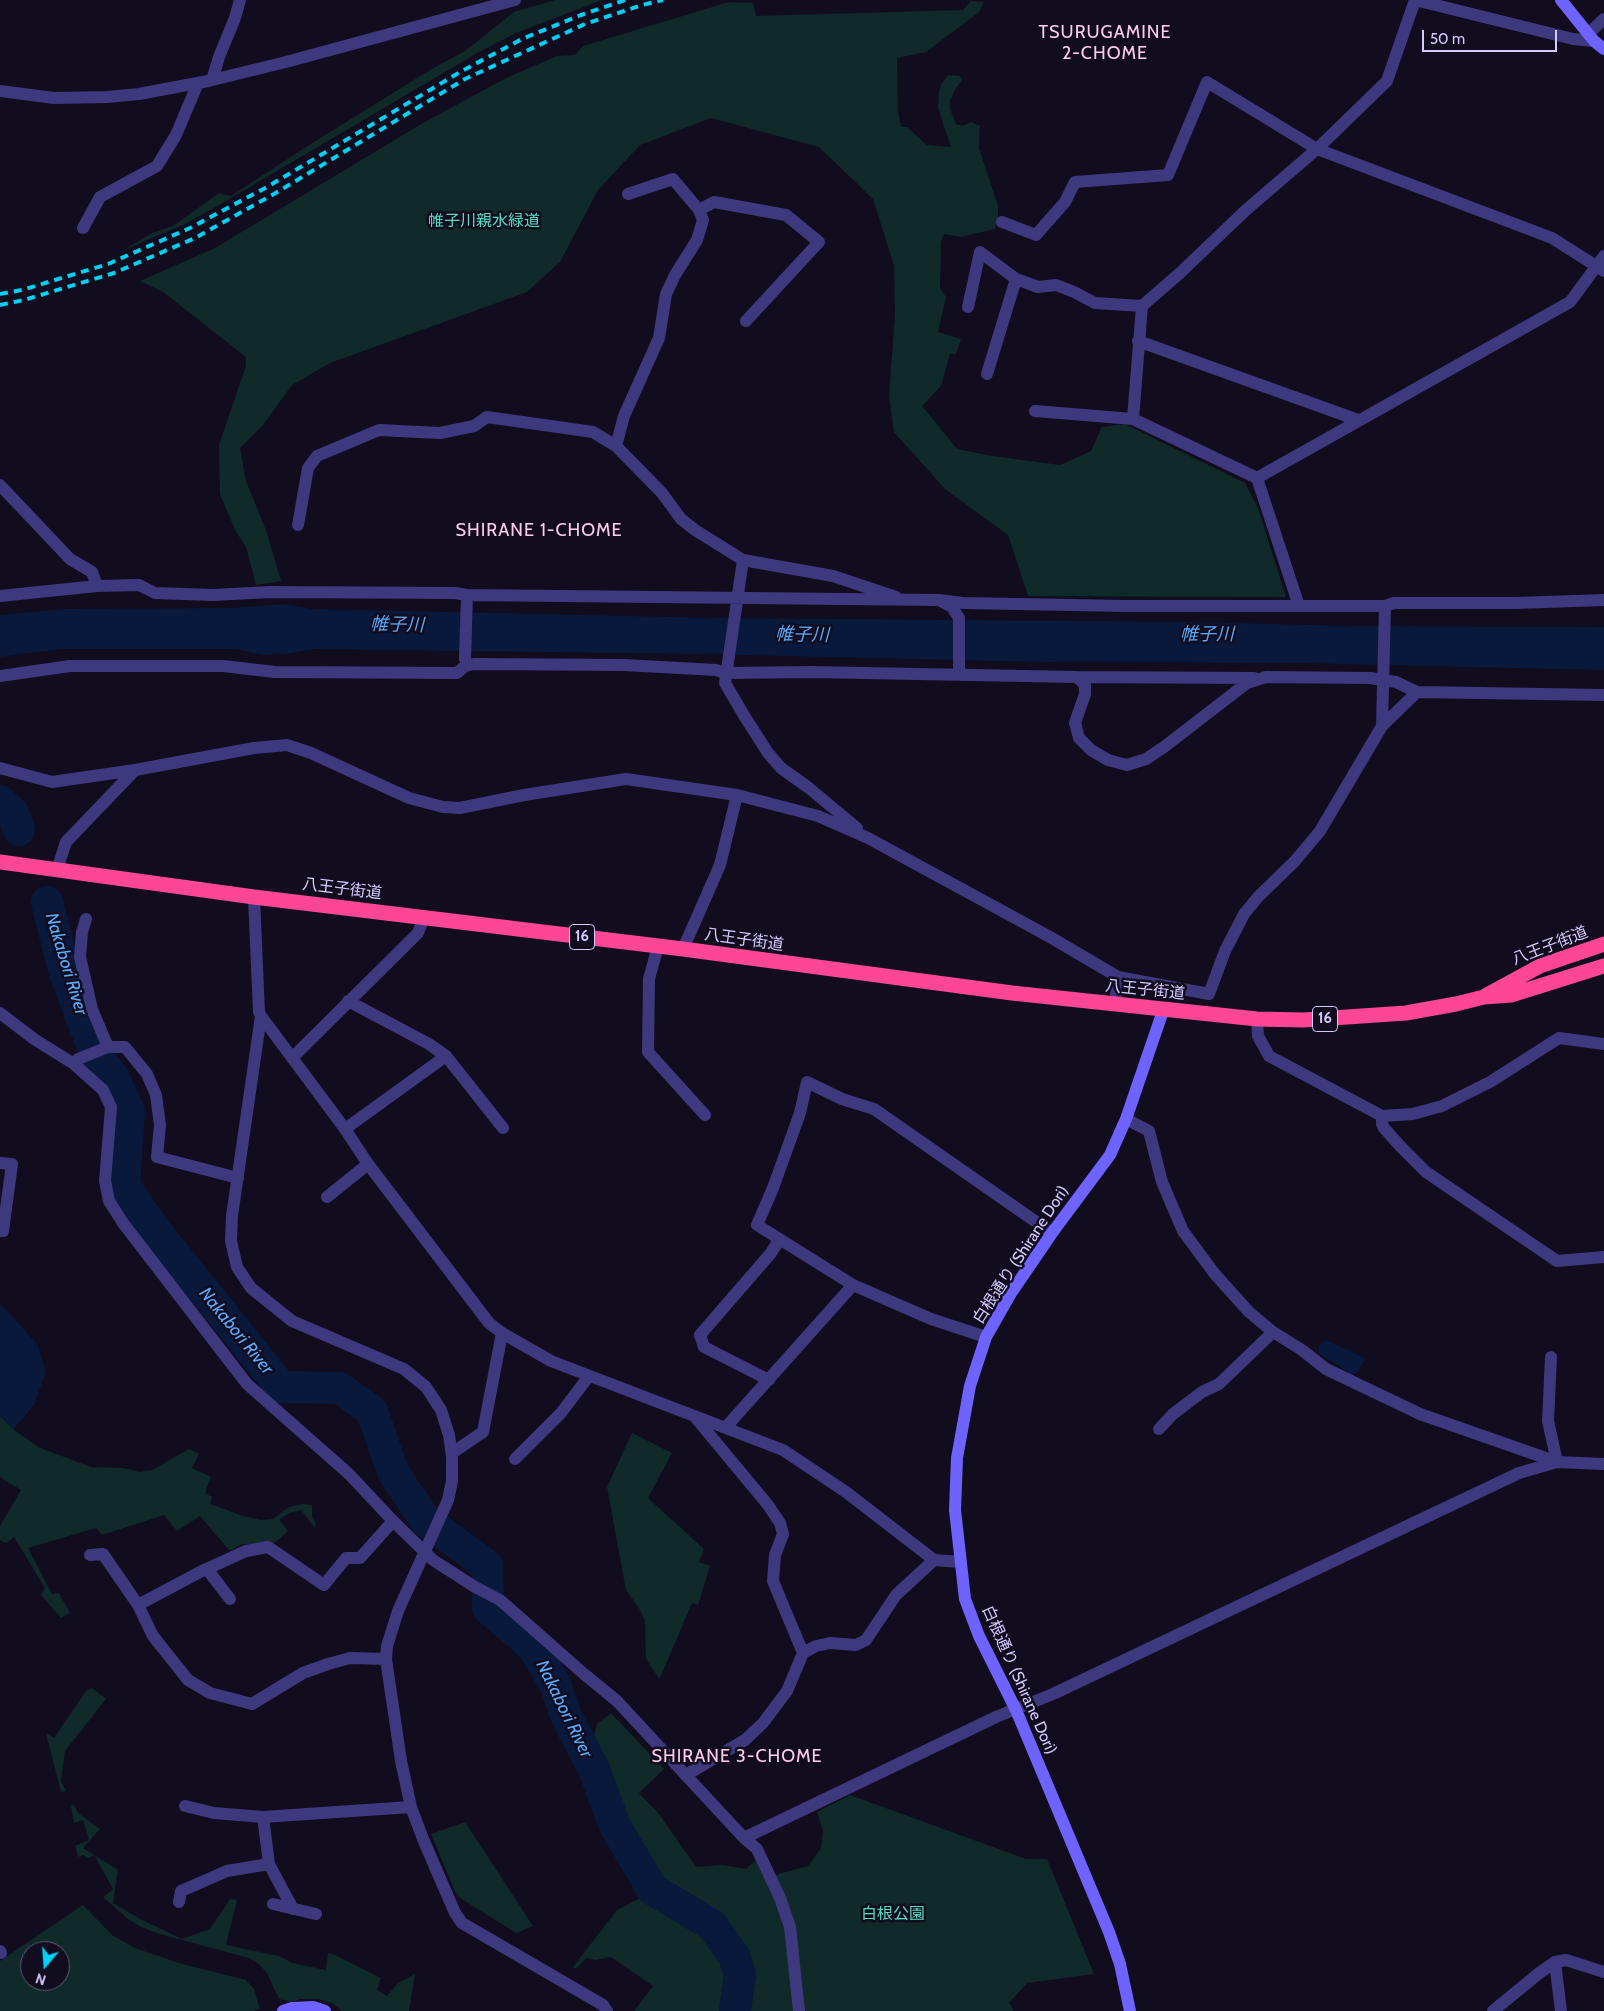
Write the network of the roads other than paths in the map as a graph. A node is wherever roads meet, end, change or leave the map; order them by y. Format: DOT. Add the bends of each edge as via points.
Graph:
graph roads {
  1 [pos="240,0"];
  2 [pos="515,0"];
  3 [pos="1415,0"];
  4 [pos="1561,0"];
  5 [pos="476,6"];
  6 [pos="1604,19"];
  7 [pos="1591,37"];
  8 [pos="1604,49"];
  9 [pos="212,80"];
  10 [pos="198,83"];
  11 [pos="0,91"];
  12 [pos="1317,149"];
  13 [pos="628,194"];
  14 [pos="699,210"];
  15 [pos="1002,222"];
  16 [pos="84,228"];
  17 [pos="1602,264"];
  18 [pos="1016,279"];
  19 [pos="1142,306"];
  20 [pos="968,308"];
  21 [pos="746,321"];
  22 [pos="1138,341"];
  23 [pos="987,374"];
  24 [pos="1035,411"];
  25 [pos="1133,418"];
  26 [pos="1358,420"];
  27 [pos="616,446"];
  28 [pos="1257,478"];
  29 [pos="0,485"];
  30 [pos="298,525"];
  31 [pos="743,560"];
  32 [pos="97,586"];
  33 [pos="0,596"];
  34 [pos="466,598"];
  35 [pos="903,600"];
  36 [pos="939,600"];
  37 [pos="1604,600"];
  38 [pos="738,601"];
  39 [pos="1299,606"];
  40 [pos="1385,610"];
  41 [pos="465,658"];
  42 [pos="960,670"];
  43 [pos="727,671"];
  44 [pos="0,676"];
  45 [pos="1384,676"];
  46 [pos="1077,677"];
  47 [pos="1266,677"];
  48 [pos="1417,692"];
  49 [pos="1604,695"];
  50 [pos="1382,726"];
  51 [pos="0,768"];
  52 [pos="135,770"];
  53 [pos="737,795"];
  54 [pos="868,838"];
  55 [pos="0,862"];
  56 [pos="57,870"];
  57 [pos="254,897"];
  58 [pos="424,917"];
  59 [pos="86,919"];
  60 [pos="1604,944"];
  61 [pos="658,946"];
  62 [pos="683,949"];
  63 [pos="1604,966"];
  64 [pos="1118,977"];
  65 [pos="1484,997"];
  66 [pos="348,1001"];
  67 [pos="1115,1004"];
  68 [pos="1164,1008"];
  69 [pos="0,1013"];
  70 [pos="261,1016"];
  71 [pos="1258,1019"];
  72 [pos="1604,1044"];
  73 [pos="108,1047"];
  74 [pos="446,1056"];
  75 [pos="292,1058"];
  76 [pos="75,1059"];
  77 [pos="705,1115"];
  78 [pos="1382,1116"];
  79 [pos="1126,1119"];
  80 [pos="503,1128"];
  81 [pos="346,1129"];
  82 [pos="0,1163"];
  83 [pos="368,1164"];
  84 [pos="238,1178"];
  85 [pos="327,1197"];
  86 [pos="0,1230"];
  87 [pos="1052,1233"];
  88 [pos="779,1240"];
  89 [pos="1604,1257"];
  90 [pos="853,1285"];
  91 [pos="1273,1332"];
  92 [pos="502,1333"];
  93 [pos="986,1336"];
  94 [pos="1551,1357"];
  95 [pos="589,1376"];
  96 [pos="769,1380"];
  97 [pos="695,1417"];
  98 [pos="726,1427"];
  99 [pos="1159,1429"];
  100 [pos="452,1453"];
  101 [pos="515,1459"];
  102 [pos="1557,1462"];
  103 [pos="1604,1464"];
  104 [pos="393,1521"];
  105 [pos="427,1548"];
  106 [pos="90,1556"];
  107 [pos="934,1560"];
  108 [pos="960,1562"];
  109 [pos="208,1569"];
  110 [pos="230,1599"];
  111 [pos="138,1605"];
  112 [pos="803,1653"];
  113 [pos="386,1659"];
  114 [pos="1016,1710"];
  115 [pos="686,1775"];
  116 [pos="185,1806"];
  117 [pos="411,1807"];
  118 [pos="263,1818"];
  119 [pos="744,1838"];
  120 [pos="269,1864"];
  121 [pos="179,1902"];
  122 [pos="273,1904"];
  123 [pos="293,1909"];
  124 [pos="316,1914"];
  125 [pos="1555,1962"];
  126 [pos="1604,1972"];
  127 [pos="283,2011"];
  128 [pos="325,2011"];
  129 [pos="608,2011"];
  130 [pos="799,2011"];
  131 [pos="1130,2011"];
  132 [pos="1493,2011"];
  133 [pos="1561,2011"];
  1 -- 9 [label="street"];
  2 -- 5 [label="street"];
  3 -- 7 [label="street" via="1573,39"];
  3 -- 12 [label="street" via="1387,81"];
  4 -- 7 [label="street"];
  5 -- 9 [label="street" via="286,62"];
  6 -- 7 [label="street"];
  7 -- 8 [label="street"];
  9 -- 10 [label="street"];
  10 -- 11 [label="street" via="106,97 54,98"];
  10 -- 16 [label="street" via="176,135 157,166 100,197"];
  12 -- 15 [label="street" via="1207,82 1168,175 1075,182 1065,202 1036,235"];
  12 -- 17 [label="street" via="1552,238"];
  12 -- 19 [label="street"];
  13 -- 14 [label="street" via="673,179"];
  14 -- 21 [label="street" via="714,202 786,215 819,242"];
  14 -- 27 [label="street" via="704,220 697,240 666,294 659,338 624,416"];
  17 -- 26 [label="street" via="1570,302"];
  18 -- 19 [label="street" via="1038,287 1056,285 1095,303"];
  18 -- 20 [label="street" via="980,252"];
  18 -- 23 [label="street"];
  19 -- 22 [label="street"];
  22 -- 25 [label="street"];
  22 -- 26 [label="street"];
  24 -- 25 [label="street"];
  25 -- 28 [label="street"];
  26 -- 28 [label="street"];
  27 -- 30 [label="street" via="592,432 487,417 474,426 440,433 379,430 317,456 308,468"];
  27 -- 31 [label="street" via="681,519"];
  28 -- 39 [label="street"];
  29 -- 32 [label="street" via="70,559 92,572"];
  31 -- 35 [label="street" via="833,576"];
  31 -- 38 [label="street"];
  32 -- 33 [label="street"];
  32 -- 34 [label="street" via="140,585 155,594 436,593"];
  34 -- 38 [label="street"];
  34 -- 41 [label="street"];
  35 -- 36 [label="street"];
  35 -- 38 [label="street"];
  36 -- 39 [label="street" via="1116,606"];
  36 -- 42 [label="street" via="952,607 959,618"];
  37 -- 40 [label="street" via="1394,603"];
  38 -- 43 [label="street"];
  39 -- 40 [label="street"];
  40 -- 45 [label="street"];
  42 -- 43 [label="street"];
  42 -- 46 [label="street"];
  43 -- 44 [label="street" via="624,665 474,664 457,673 275,672 223,666 70,666"];
  43 -- 54 [label="street" via="725,683 768,753 781,768"];
  45 -- 47 [label="street"];
  45 -- 48 [label="street"];
  45 -- 50 [label="street"];
  46 -- 47 [label="street"];
  46 -- 47 [label="street" via="1085,685 1086,694 1075,723 1079,738 1108,760 1127,765 1146,759 1164,747 1247,683"];
  48 -- 49 [label="street"];
  48 -- 50 [label="street"];
  50 -- 64 [label="street" via="1320,831 1244,914 1225,951 1209,994"];
  51 -- 52 [label="street" via="52,782"];
  52 -- 53 [label="street" via="287,745 409,798 443,807 460,808 626,779"];
  52 -- 56 [label="street" via="66,842"];
  53 -- 54 [label="street" via="818,816"];
  53 -- 62 [label="street" via="720,865"];
  54 -- 64 [label="street"];
  55 -- 56 [label="highway, 八王子街道 / 16"];
  56 -- 57 [label="highway, 八王子街道 / 16"];
  57 -- 58 [label="highway, 八王子街道 / 16"];
  57 -- 70 [label="street"];
  58 -- 61 [label="highway, 八王子街道 / 16"];
  58 -- 66 [label="street" via="418,933"];
  59 -- 73 [label="street" via="80,957 92,1009"];
  60 -- 65 [label="highway, 八王子街道 / 16" via="1540,966"];
  61 -- 62 [label="highway, 八王子街道 / 16"];
  61 -- 77 [label="street" via="649,979 648,1052"];
  62 -- 67 [label="highway, 八王子街道 / 16"];
  63 -- 65 [label="highway, 八王子街道 / 16" via="1512,995"];
  64 -- 67 [label="street"];
  65 -- 71 [label="highway, 八王子街道 / 16" via="1389,1014 1303,1020"];
  66 -- 74 [label="street"];
  66 -- 75 [label="street"];
  67 -- 68 [label="highway, 八王子街道 / 16"];
  68 -- 71 [label="highway, 八王子街道 / 16"];
  68 -- 79 [label="street, 白根通り (Shirane Dori)"];
  69 -- 76 [label="street" via="34,1039"];
  70 -- 75 [label="street"];
  70 -- 84 [label="street"];
  71 -- 78 [label="street" via="1258,1036 1269,1056"];
  72 -- 78 [label="street" via="1559,1038 1490,1082 1442,1106 1413,1114"];
  73 -- 76 [label="street"];
  73 -- 84 [label="street" via="125,1047 147,1074 156,1095 160,1125 157,1157"];
  74 -- 80 [label="street"];
  74 -- 81 [label="street"];
  75 -- 81 [label="street"];
  76 -- 104 [label="street" via="103,1090 110,1107 105,1181 109,1201 123,1223 246,1384 349,1474"];
  78 -- 89 [label="street" via="1384,1128 1426,1172 1557,1261"];
  79 -- 87 [label="street, 白根通り (Shirane Dori)" via="1110,1155"];
  79 -- 91 [label="street" via="1150,1131 1162,1182 1183,1231 1249,1312"];
  81 -- 83 [label="street"];
  82 -- 86 [label="street" via="12,1164 3,1231"];
  83 -- 85 [label="street"];
  83 -- 92 [label="street" via="489,1323"];
  84 -- 100 [label="street" via="231,1240 237,1267 251,1288 292,1321 404,1369 426,1387 441,1410"];
  87 -- 88 [label="street" via="874,1109 842,1099 807,1082 800,1113 774,1188 757,1225"];
  87 -- 93 [label="street, 白根通り (Shirane Dori)"];
  88 -- 90 [label="street"];
  88 -- 96 [label="street" via="700,1334 704,1348"];
  90 -- 93 [label="street" via="931,1319"];
  90 -- 96 [label="street"];
  91 -- 99 [label="street" via="1218,1384 1173,1414"];
  91 -- 102 [label="street" via="1326,1369 1420,1414"];
  92 -- 95 [label="street" via="551,1361"];
  92 -- 100 [label="street" via="482,1432"];
  93 -- 108 [label="street, 白根通り (Shirane Dori)" via="970,1386 957,1458 955,1510"];
  94 -- 102 [label="street" via="1548,1421"];
  95 -- 97 [label="street"];
  95 -- 101 [label="street" via="561,1413"];
  96 -- 98 [label="street"];
  97 -- 98 [label="street"];
  97 -- 112 [label="street" via="780,1523 783,1534 775,1555 772,1581"];
  98 -- 107 [label="street" via="783,1450 807,1464"];
  100 -- 105 [label="street" via="448,1500"];
  102 -- 103 [label="street"];
  102 -- 114 [label="street" via="1519,1472"];
  104 -- 105 [label="street"];
  104 -- 109 [label="street" via="360,1558 346,1558 324,1585 268,1547 246,1551"];
  105 -- 113 [label="street" via="398,1611"];
  105 -- 115 [label="street" via="433,1560 500,1600 617,1701"];
  106 -- 111 [label="street" via="104,1554"];
  107 -- 108 [label="street"];
  107 -- 112 [label="street" via="896,1595 866,1640 856,1645 830,1643"];
  108 -- 114 [label="street, 白根通り (Shirane Dori)" via="965,1599 979,1636"];
  109 -- 110 [label="street"];
  109 -- 111 [label="street"];
  111 -- 113 [label="street" via="153,1636 188,1680 210,1693 252,1704 303,1673 328,1664 350,1658"];
  112 -- 115 [label="street" via="787,1691 763,1723 744,1740"];
  113 -- 117 [label="street"];
  114 -- 119 [label="street"];
  114 -- 131 [label="street, 白根通り (Shirane Dori)" via="1109,1932"];
  115 -- 119 [label="street"];
  116 -- 118 [label="street" via="214,1813"];
  117 -- 118 [label="street"];
  117 -- 129 [label="street" via="462,1923 603,2005"];
  118 -- 120 [label="street"];
  119 -- 130 [label="street" via="757,1849 790,1927"];
  120 -- 121 [label="street" via="227,1871 181,1891"];
  120 -- 123 [label="street"];
  122 -- 123 [label="street"];
  123 -- 124 [label="street"];
  125 -- 126 [label="street" via="1566,1960"];
  125 -- 132 [label="street"];
  125 -- 133 [label="street"];
  127 -- 128 [label="street" via="313,2007"];
}
